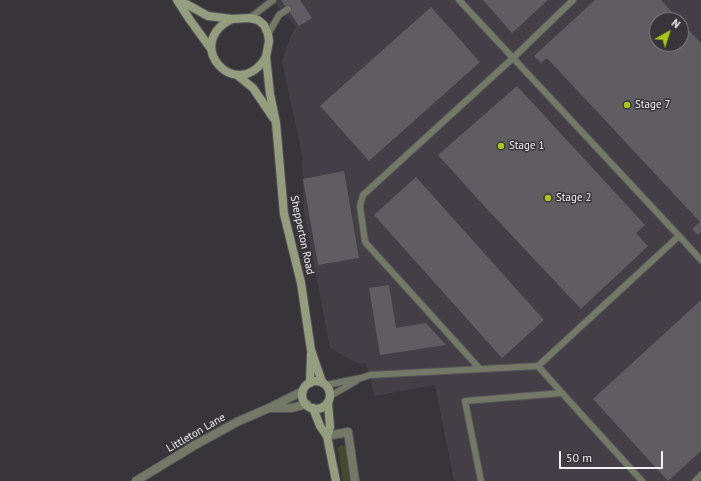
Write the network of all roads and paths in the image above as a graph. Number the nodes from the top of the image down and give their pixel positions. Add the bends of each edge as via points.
1 (178, 0) edge
2 (273, 0) edge
3 (459, 0) edge
4 (572, 0) edge
5 (288, 9) dead end
6 (250, 18) junction
7 (232, 19) junction
8 (268, 34) junction
9 (211, 49) junction
10 (266, 58) junction
11 (513, 58) junction
12 (237, 75) junction
13 (276, 123) junction
14 (679, 236) junction
15 (701, 260) edge
16 (311, 350) junction
17 (538, 366) junction
18 (480, 369) junction
19 (361, 378) junction
20 (310, 383) junction
21 (324, 383) junction
22 (303, 392) junction
23 (562, 393) junction
24 (329, 400) junction
25 (310, 406) junction
26 (269, 408) junction
27 (327, 436) junction
28 (701, 475) edge
29 (136, 481) edge
30 (336, 481) edge
31 (355, 481) edge
32 (481, 481) edge
33 (642, 481) edge
34 (695, 481) edge

1 - 7 main road, Shepperton Road via 208,16
1 - 9 main road, Shepperton Road
2 - 6 lane
3 - 11 lane
4 - 11 lane
5 - 8 lane via 279,15
6 - 7 main road, Shepperton Road
6 - 8 main road via 261,22
7 - 9 main road via 216,31
8 - 10 main road, Shepperton Road
9 - 12 main road, Shepperton Road via 220,67
10 - 12 main road via 254,71
10 - 13 main road, Shepperton Road
11 - 14 lane
11 - 18 lane via 363,195 360,206 365,242
12 - 13 main road, Shepperton Road via 253,88
13 - 16 main road, Shepperton Road via 284,214 301,283
14 - 15 lane
14 - 17 lane
16 - 20 main road, Shepperton Road
16 - 21 main road, Shepperton Road
17 - 18 lane
17 - 23 lane
18 - 19 lane via 370,375
19 - 21 lane
19 - 24 lane
20 - 21 main road
20 - 22 main road
21 - 24 main road via 329,390
22 - 25 main road via 304,401
22 - 26 street, Littleton Lane
23 - 32 lane via 465,401
23 - 33 lane
24 - 25 main road via 318,408
24 - 27 main road via 330,428
25 - 26 street, Littleton Lane
25 - 27 main road
26 - 29 street, Littleton Lane via 195,445
27 - 30 main road
27 - 31 street via 348,432
28 - 34 lane

